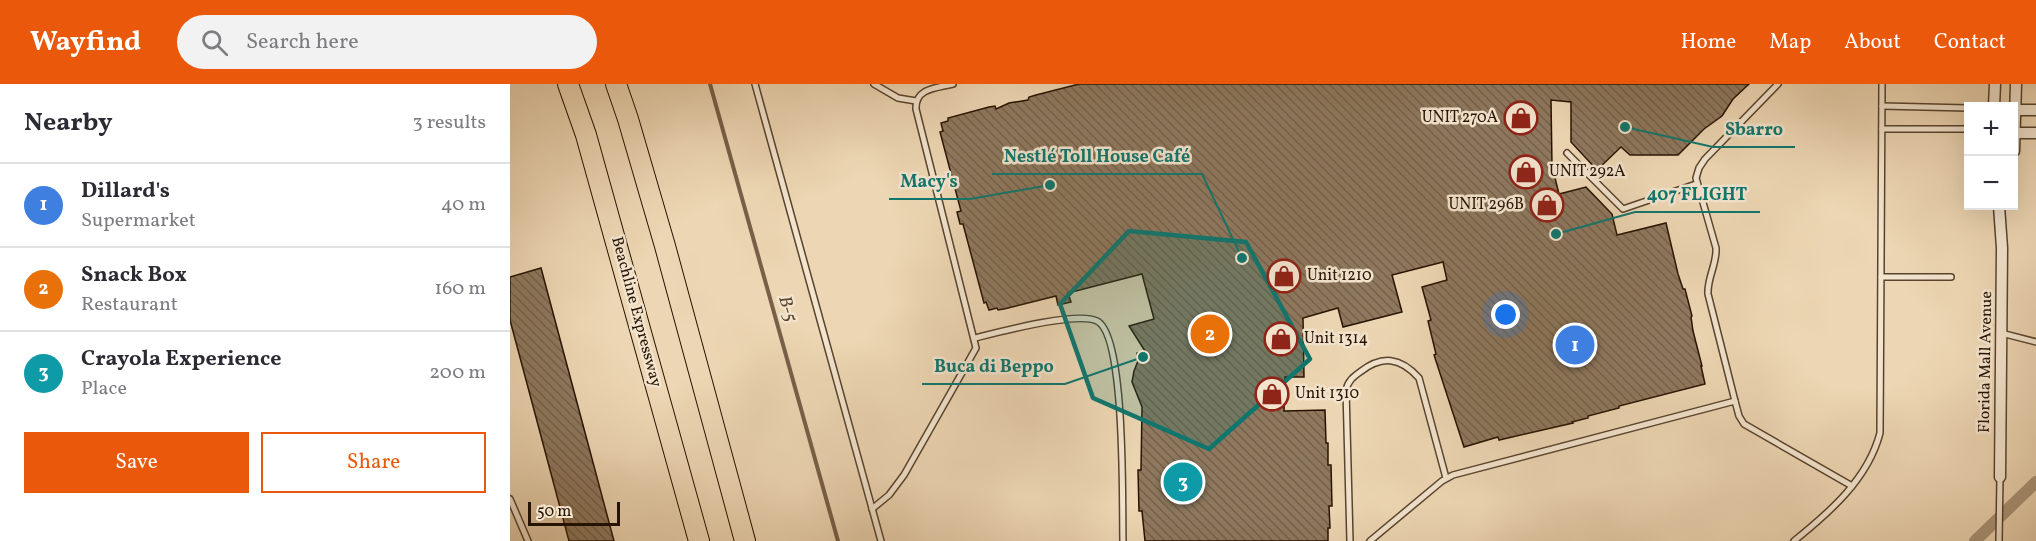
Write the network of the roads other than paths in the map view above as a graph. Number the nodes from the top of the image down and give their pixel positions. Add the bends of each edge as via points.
1 (568, 84) edge
2 (616, 84) edge
3 (755, 84) edge
4 (874, 84) edge
5 (952, 84) edge
6 (1778, 84) edge
7 (1882, 84) edge
8 (1995, 84) edge
9 (2016, 84) edge
10 (916, 101) junction
11 (1994, 102) edge
12 (2015, 102) edge
13 (1882, 106) junction
14 (1964, 108) edge
15 (2018, 110) edge
16 (2036, 110) edge
17 (1882, 129) junction
18 (1964, 129) edge
19 (2018, 133) edge
20 (2036, 134) edge
21 (1567, 153) dead end
22 (1696, 184) junction
23 (1999, 210) edge
24 (2007, 210) edge
25 (2002, 248) junction
26 (1881, 277) junction
27 (1951, 277) dead end
28 (2001, 333) junction
29 (975, 338) junction
30 (2036, 342) edge
31 (1735, 401) junction
32 (2000, 477) joint
33 (1446, 478) junction
34 (1852, 486) junction
35 (510, 499) edge
36 (872, 509) junction
37 (528, 541) edge
38 (699, 541) edge
39 (745, 541) edge
40 (881, 541) edge
41 (1123, 541) edge
42 (1350, 541) edge
43 (1370, 541) edge
44 (1794, 541) edge
45 (1999, 541) edge

1 - 38 highway, Beachline Expressway via 586,135
2 - 39 highway via 665,246
3 - 36 lane
4 - 10 lane via 898,98
5 - 10 lane via 923,92
6 - 22 lane via 1705,159
7 - 13 lane
8 - 11 street
9 - 12 street
10 - 29 lane
13 - 14 lane
13 - 17 lane
15 - 16 street
17 - 18 lane
17 - 26 lane
19 - 20 street
21 - 22 lane via 1623,209
22 - 31 lane via 1716,248 1708,281 1709,301
23 - 25 street, Florida Mall Avenue
24 - 25 street, Florida Mall Avenue
25 - 28 street, Florida Mall Avenue
26 - 27 lane
26 - 34 lane via 1881,424 1872,455
28 - 30 lane
28 - 32 street, Florida Mall Avenue
29 - 36 lane via 975,352 904,475
29 - 41 lane via 1078,318 1096,321 1104,327 1118,385
31 - 33 lane
31 - 34 lane via 1744,424
32 - 45 lane
33 - 42 lane via 1419,378 1389,360 1372,363 1351,379 1346,390
33 - 43 lane
34 - 44 lane
35 - 37 lane
36 - 40 lane

